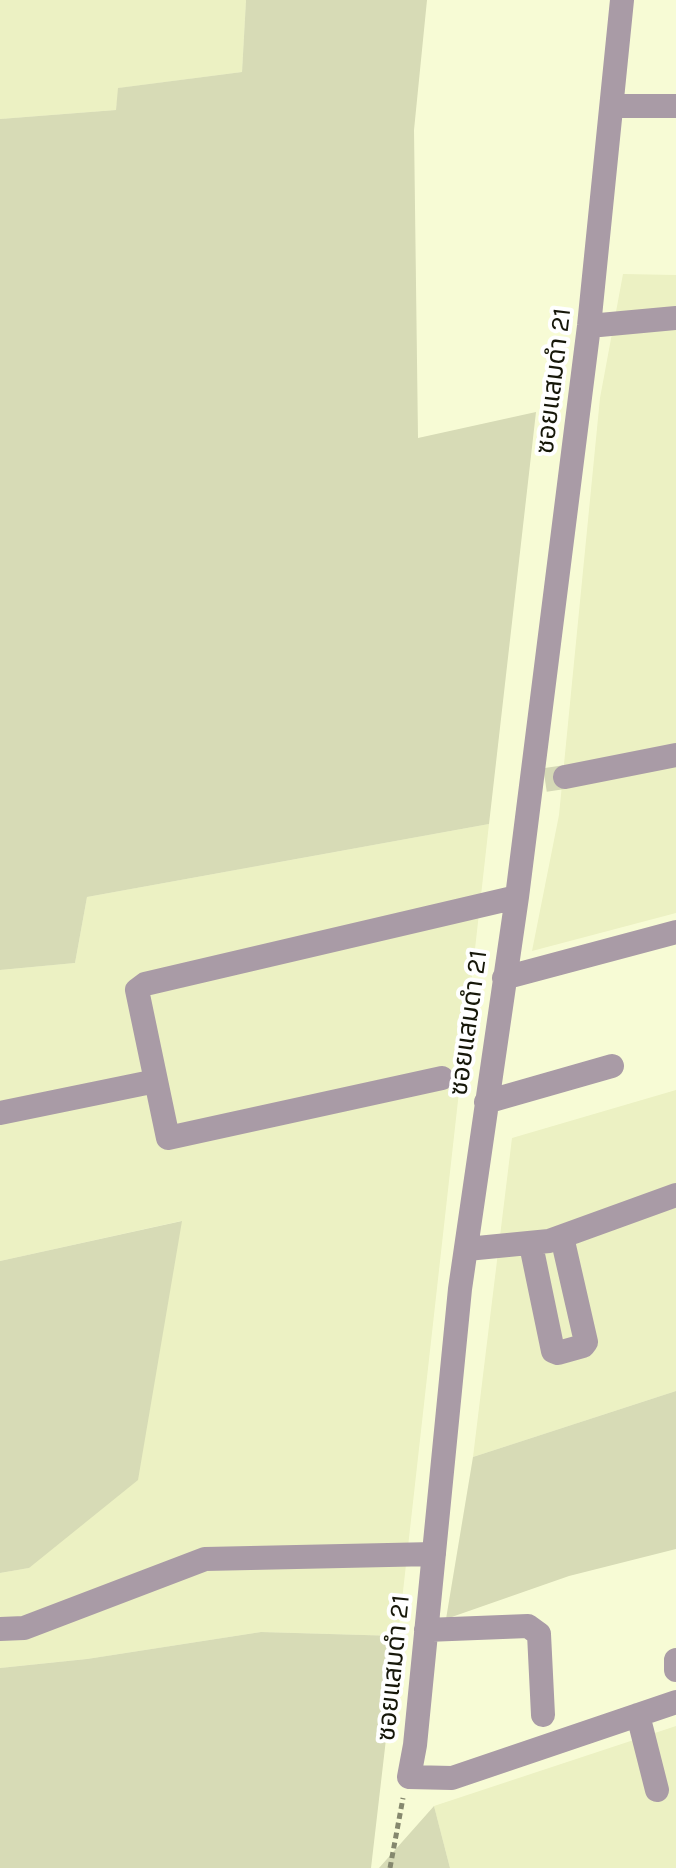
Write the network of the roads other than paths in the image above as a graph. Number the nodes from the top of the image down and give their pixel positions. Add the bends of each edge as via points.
1 (622, 0) edge
2 (613, 106) junction
3 (676, 106) edge
4 (676, 318) edge
5 (589, 326) junction
6 (676, 755) edge
7 (547, 780) junction
8 (517, 897) junction
9 (676, 932) edge
10 (504, 978) junction
11 (612, 1066) dead end
12 (442, 1078) dead end
13 (156, 1081) junction
14 (486, 1102) junction
15 (0, 1113) edge
16 (676, 1195) edge
17 (562, 1237) junction
18 (531, 1245) junction
19 (467, 1249) junction
20 (434, 1554) junction
21 (0, 1629) edge
22 (426, 1630) junction
23 (676, 1660) edge
24 (676, 1670) edge
25 (676, 1702) edge
26 (543, 1715) dead end
27 (638, 1715) junction
28 (657, 1790) dead end

1 - 2 street, ซอยแสมดำ 21
2 - 3 street
2 - 5 street, ซอยแสมดำ 21
4 - 5 street
5 - 7 street, ซอยแสมดำ 21
6 - 7 street
7 - 8 street, ซอยแสมดำ 21
8 - 10 street, ซอยแสมดำ 21
8 - 13 street via 142,984 138,995
9 - 10 street
10 - 14 street, ซอยแสมดำ 21
11 - 14 street
12 - 13 street via 170,1138
13 - 15 street
14 - 19 street, ซอยแสมดำ 21
16 - 17 street
17 - 18 street
17 - 18 street via 586,1342 558,1353 553,1351
18 - 19 street
19 - 20 street, ซอยแสมดำ 21
20 - 21 street via 205,1559 24,1628
20 - 22 street, ซอยแสมดำ 21
22 - 26 street via 528,1626 539,1634
22 - 27 street, ซอยแสมดำ 21 via 409,1777 452,1778
23 - 24 street
25 - 27 street, ซอยแสมดำ 21
27 - 28 street

